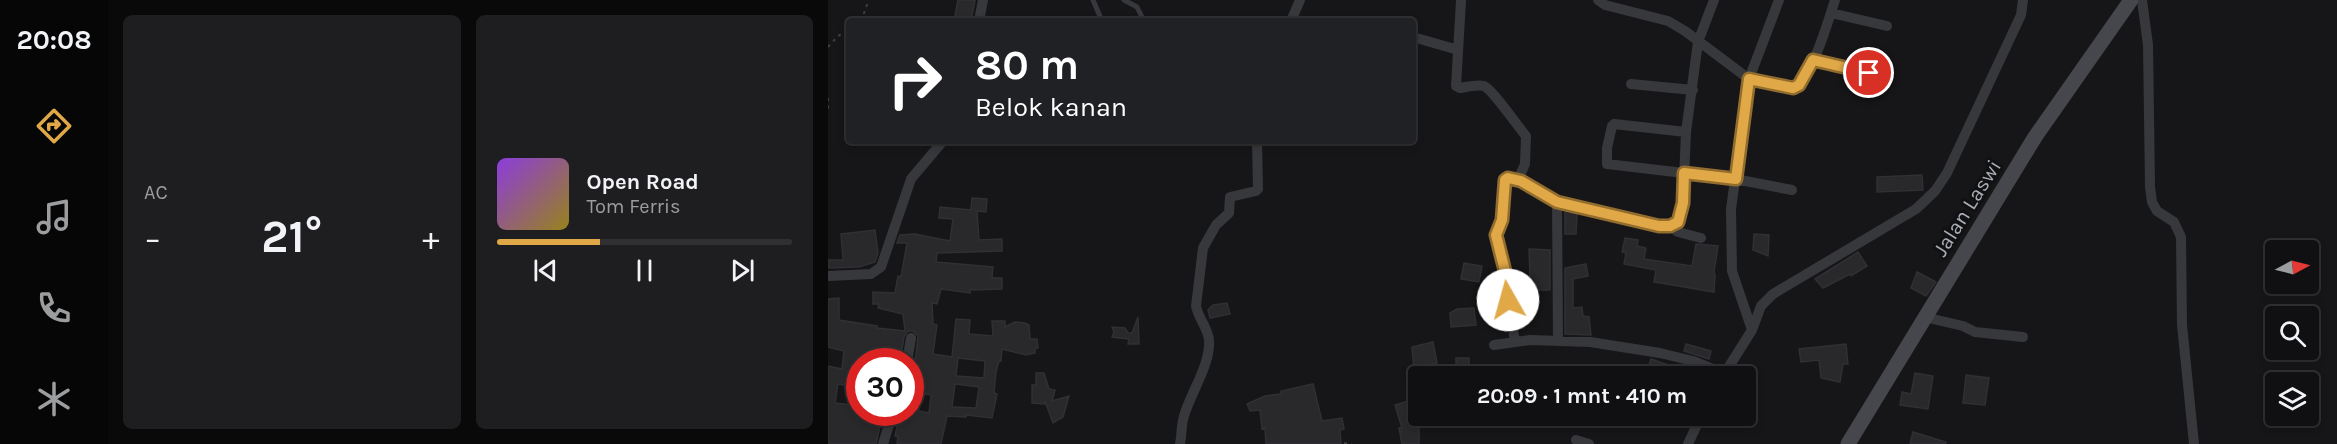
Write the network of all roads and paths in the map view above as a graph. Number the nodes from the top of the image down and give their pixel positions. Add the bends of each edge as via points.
1 (866, 0) edge
2 (983, 0) edge
3 (1093, 0) edge
4 (1124, 0) edge
5 (1300, 0) edge
6 (1598, 0) edge
7 (1714, 0) edge
8 (1779, 0) edge
9 (1835, 0) edge
10 (2023, 0) edge
11 (2132, 0) edge
12 (2142, 0) edge
13 (1461, 1) edge
14 (1831, 13) junction
15 (862, 18) edge
16 (980, 18) edge
17 (1101, 18) edge
18 (1142, 18) edge
19 (1293, 18) edge
20 (1887, 26) dead end
21 (846, 32) edge
22 (1416, 38) edge
23 (1698, 42) junction
24 (828, 47) edge
25 (1458, 50) junction
26 (1813, 60) junction
27 (1869, 73) dead end
28 (1749, 79) junction
29 (1631, 84) dead end
30 (1693, 90) junction
31 (828, 98) edge
32 (828, 111) edge
33 (1686, 132) junction
34 (940, 144) edge
35 (1257, 144) edge
36 (1684, 173) junction
37 (1736, 179) junction
38 (1522, 182) junction
39 (1792, 190) dead end
40 (1557, 202) junction
41 (1670, 226) junction
42 (1701, 238) dead end
43 (828, 276) edge
44 (1924, 316) junction
45 (1752, 330) junction
46 (2023, 337) dead end
47 (910, 338) dead end
48 (1558, 340) junction
49 (1515, 342) junction
50 (1494, 345) dead end
51 (909, 348) edge
52 (1704, 366) edge
53 (1730, 366) edge
54 (888, 426) edge
55 (1696, 426) edge
56 (1576, 440) dead end
57 (883, 444) edge
58 (1180, 444) edge
59 (1344, 444) edge
60 (1352, 444) edge
61 (1589, 444) edge
62 (1688, 444) edge
63 (1848, 444) edge
64 (2194, 444) edge

1 - 15 path
2 - 16 street
3 - 17 lane
4 - 18 lane via 1137,7
5 - 19 street
6 - 23 street via 1668,21
7 - 23 street
8 - 28 street
9 - 14 street
10 - 45 street via 1975,116 1935,191 1916,209 1773,294 1761,306
11 - 44 street, Jalan Laswi via 2035,137
12 - 64 street via 2148,45 2150,187 2157,211 2174,222 2181,237 2181,325
13 - 25 street
14 - 20 street
14 - 26 street
21 - 24 path
22 - 25 street
23 - 28 street
23 - 30 street
25 - 38 street via 1457,87 1487,88 1526,136
26 - 27 street
26 - 28 street via 1799,85 1793,88
28 - 37 street
29 - 30 street
30 - 33 street
31 - 32 path
33 - 36 street
33 - 36 street via 1614,124 1606,161
34 - 43 street via 911,179 881,267 871,274
35 - 58 street via 1258,189 1230,197 1228,213 1203,248 1196,306 1209,349 1183,417
36 - 37 street
36 - 41 street via 1678,222
37 - 39 street
37 - 45 street via 1731,209 1732,271
38 - 40 street
38 - 49 street via 1505,180 1502,220 1496,235 1507,279
40 - 41 street
40 - 48 street
41 - 42 street
44 - 46 street via 1975,332
44 - 63 street, Jalan Laswi
45 - 53 street
47 - 51 street
48 - 49 street
48 - 52 street via 1660,353
49 - 50 street
54 - 57 street
55 - 62 street
56 - 61 street
59 - 60 path

